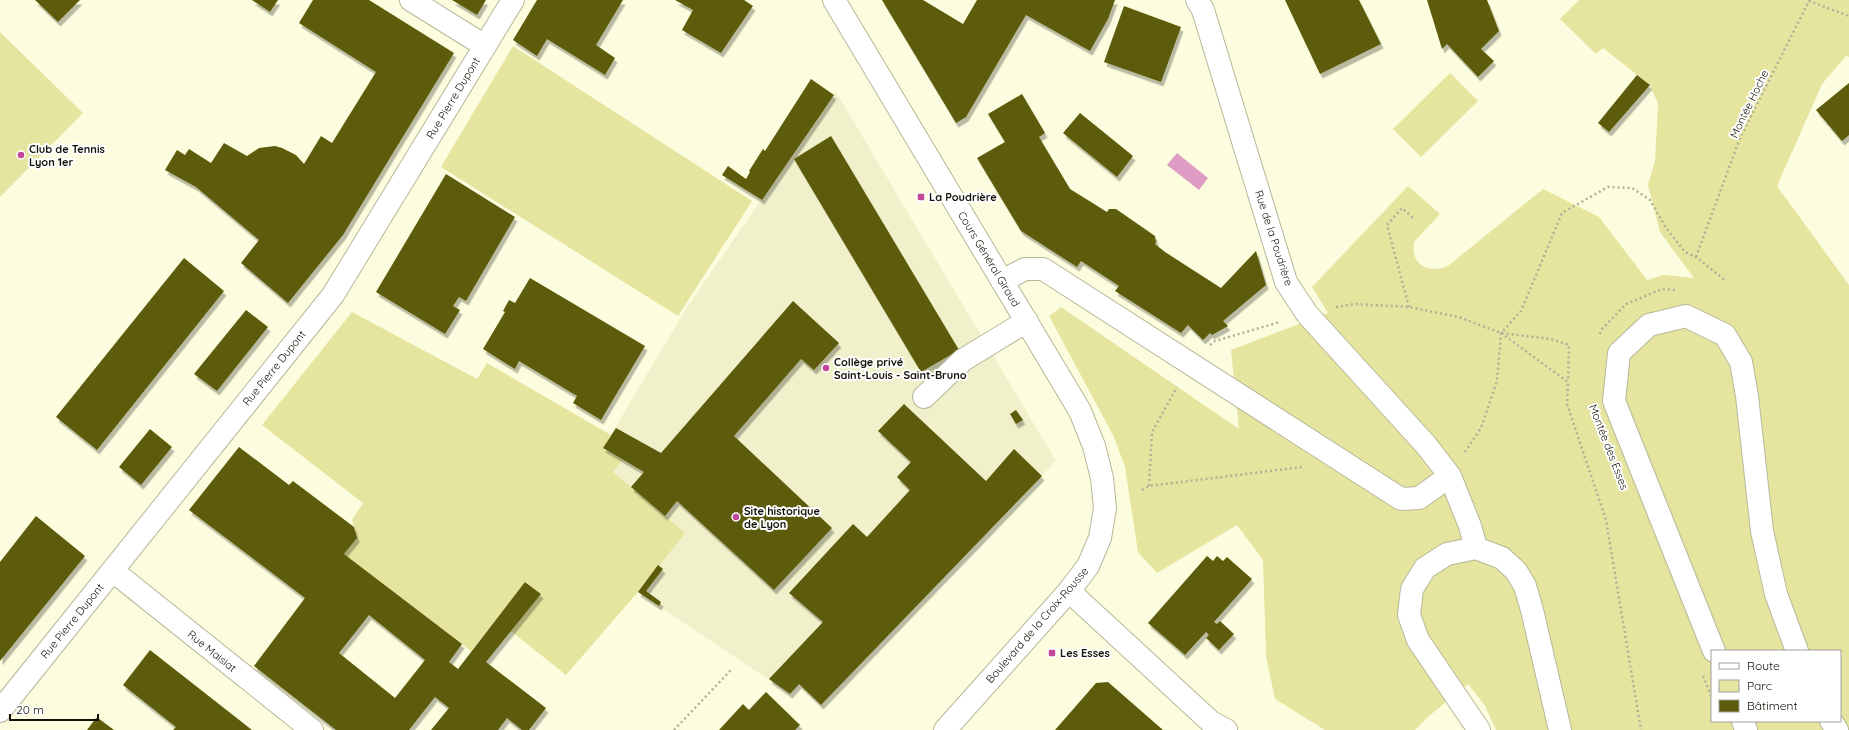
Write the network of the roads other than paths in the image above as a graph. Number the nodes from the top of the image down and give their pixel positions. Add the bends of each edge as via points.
1 (411, 0) edge
2 (513, 0) edge
3 (834, 0) edge
4 (1197, 0) edge
5 (484, 46) junction
6 (1002, 281) junction
7 (1027, 321) junction
8 (924, 397) dead end
9 (1450, 476) junction
10 (1104, 508) joint
11 (1476, 548) junction
12 (113, 571) junction
13 (1069, 591) junction
14 (1714, 650) edge
15 (1797, 650) edge
16 (0, 711) edge
17 (312, 730) edge
18 (945, 730) edge
19 (1226, 730) edge
20 (1479, 730) edge
21 (1560, 730) edge

1 - 5 street
2 - 5 street, Rue Pierre Dupont
3 - 6 street, Cours Général Giraud
4 - 9 street, Rue de la Poudrière via 1203,10 1286,282 1307,314 1426,445
5 - 12 street, Rue Pierre Dupont via 332,295
6 - 7 street, Cours Général Giraud
6 - 9 street via 1025,269 1043,269 1401,498 1419,498
7 - 8 street via 963,360
7 - 10 street, Cours Général Giraud via 1080,411 1094,446 1102,478
9 - 11 street, Rue de la Poudrière
10 - 13 street, Boulevard de la Croix-Rousse via 1100,538 1088,566
11 - 20 street via 1447,554 1425,568 1412,589 1409,615 1418,640
11 - 21 street via 1502,558 1516,571 1525,586
12 - 16 street, Rue Pierre Dupont
12 - 17 street, Rue Maisiat
13 - 18 street, Boulevard de la Croix-Rousse
13 - 19 street via 1211,722
14 - 15 street, Montée des Esses via 1614,401 1619,353 1648,325 1686,316 1725,335 1741,362 1762,532 1776,594

